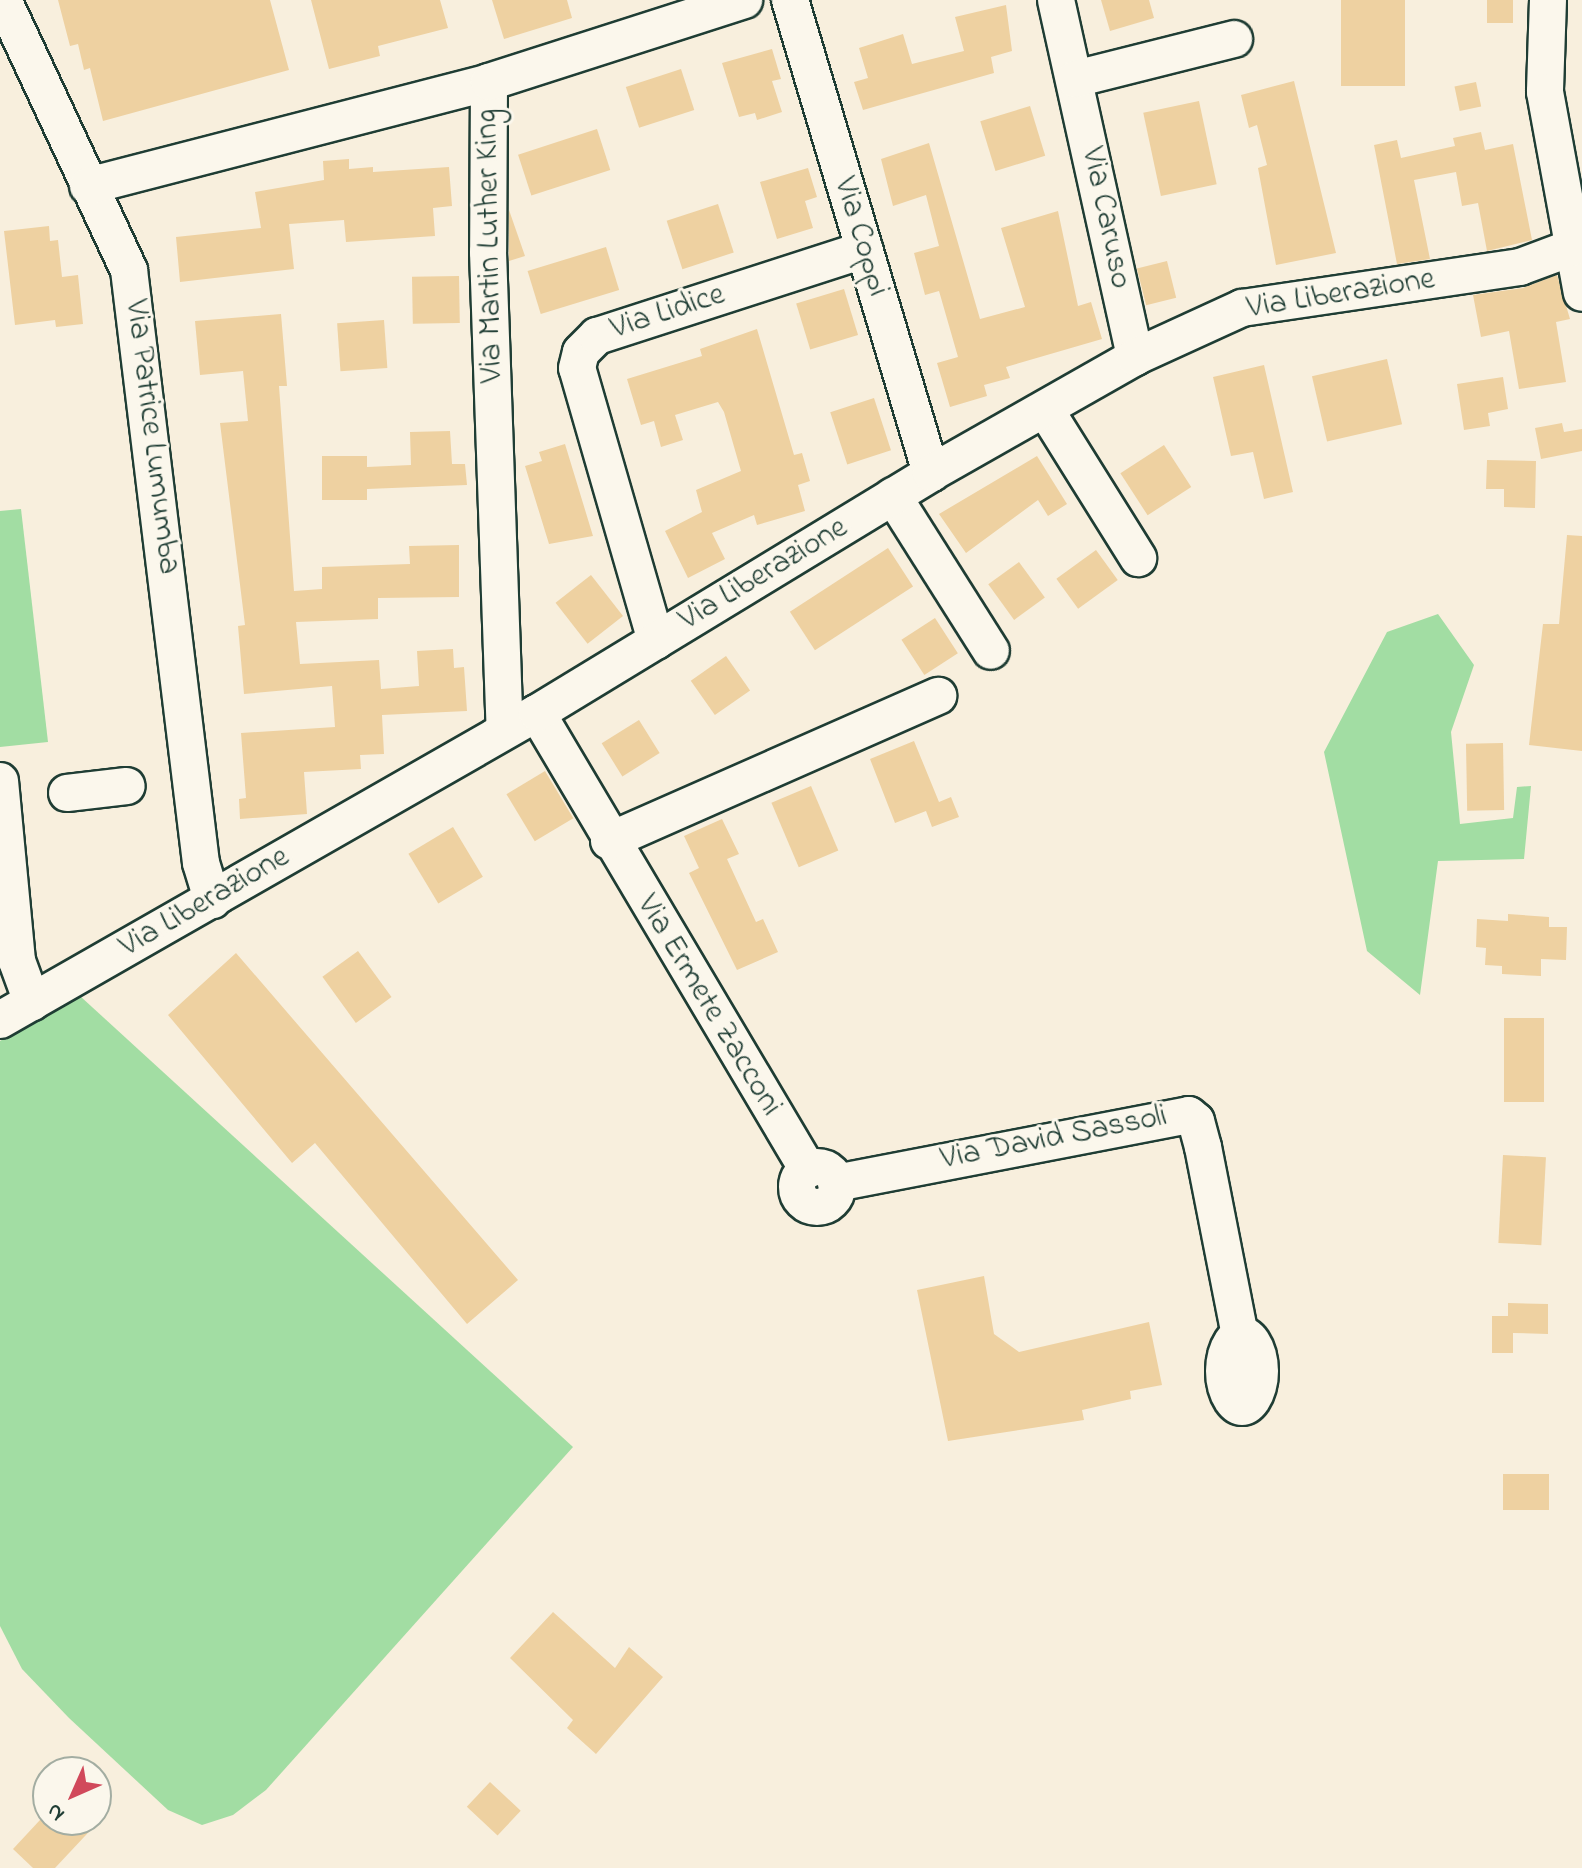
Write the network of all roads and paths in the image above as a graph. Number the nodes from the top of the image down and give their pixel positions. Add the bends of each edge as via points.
1 (3, 0) edge
2 (744, 0) edge
3 (790, 0) edge
4 (1056, 0) edge
5 (1548, 0) edge
6 (1234, 39) dead end
7 (1075, 79) junction
8 (489, 82) junction
9 (88, 186) junction
10 (1577, 241) edge
11 (864, 250) junction
12 (1582, 293) edge
13 (1135, 357) junction
14 (1045, 409) junction
15 (931, 473) junction
16 (893, 496) junction
17 (1138, 558) dead end
18 (656, 641) junction
19 (991, 651) dead end
20 (938, 696) dead end
21 (537, 713) junction
22 (505, 729) junction
23 (0, 781) edge
24 (127, 786) dead end
25 (67, 793) dead end
26 (609, 841) junction
27 (212, 900) junction
28 (32, 1002) junction
29 (0, 1020) edge
30 (822, 1176) joint
31 (1240, 1335) dead end

1 - 9 street, Via Patrice Lumumba
2 - 8 street
3 - 11 street, Via Coppi
4 - 7 street, Via Caruso
5 - 10 street via 1545,92
6 - 7 street
7 - 13 street, Via Caruso
8 - 9 street, Via Martin Luther King
8 - 22 street, Via Martin Luther King via 488,252
9 - 27 street, Via Patrice Lumumba via 131,283 201,863
10 - 12 street
10 - 13 street, Via Liberazione via 1520,267 1242,308
11 - 15 street, Via Coppi
11 - 18 street, Via Lidice via 597,336 581,352 577,368
13 - 14 street, Via Liberazione
14 - 15 street, Via Liberazione
14 - 17 street
15 - 16 street, Via Liberazione
16 - 18 street, Via Liberazione
16 - 19 street
18 - 21 street, Via Liberazione
20 - 26 street
21 - 22 street, Via Liberazione
21 - 26 street, Via Ermete Zacconi
22 - 27 street, Via Liberazione
23 - 28 street via 17,961
24 - 25 street
26 - 30 street, Via Ermete Zacconi
27 - 28 street, Via Liberazione
28 - 29 street, Via Liberazione
30 - 31 street, Via David Sassoli via 1189,1115 1196,1121 1203,1147

